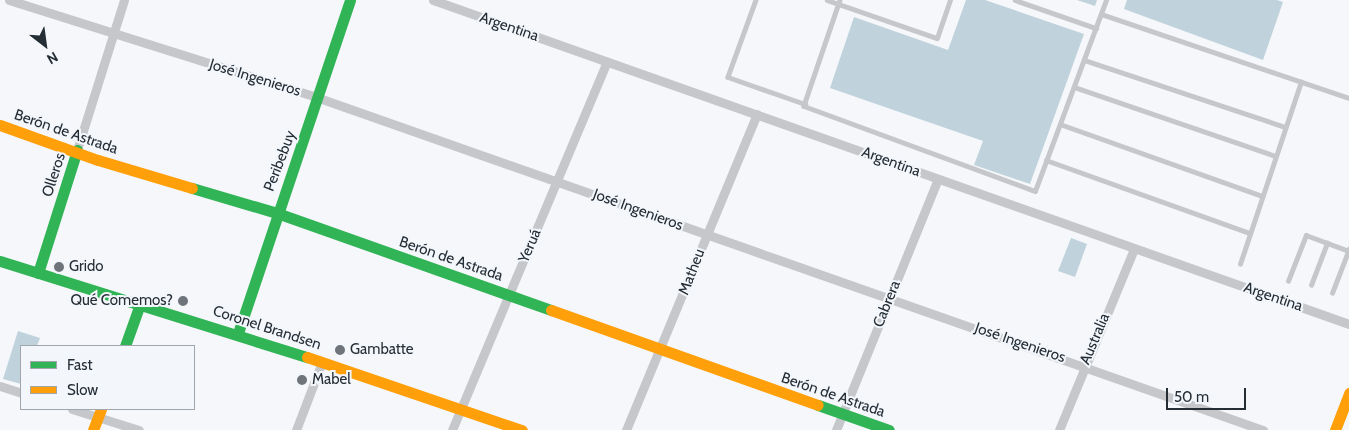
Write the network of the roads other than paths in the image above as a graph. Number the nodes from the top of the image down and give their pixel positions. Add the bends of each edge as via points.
1 (9, 0) edge
2 (124, 0) edge
3 (350, 0) edge
4 (433, 0) edge
5 (756, 0) edge
6 (827, 0) edge
7 (950, 0) edge
8 (1015, 0) edge
9 (1106, 0) edge
10 (839, 2) edge
11 (1101, 14) junction
12 (1096, 28) junction
13 (113, 33) junction
14 (1084, 60) junction
15 (608, 62) junction
16 (1301, 82) junction
17 (1074, 87) junction
18 (319, 98) junction
19 (1349, 98) edge
20 (805, 104) junction
21 (757, 114) junction
22 (1060, 124) junction
23 (0, 126) edge
24 (1285, 128) junction
25 (77, 150) junction
26 (1276, 156) junction
27 (1046, 160) junction
28 (938, 178) junction
29 (557, 181) junction
30 (1262, 196) junction
31 (277, 213) junction
32 (1250, 233) junction
33 (706, 235) junction
34 (1327, 243) junction
35 (1134, 249) junction
36 (1349, 250) edge
37 (0, 261) edge
38 (1240, 264) dead end
39 (38, 273) junction
40 (1288, 281) dead end
41 (1312, 285) dead end
42 (1332, 293) dead end
43 (509, 295) junction
44 (889, 299) junction
45 (140, 304) junction
46 (1349, 324) edge
47 (238, 333) junction
48 (125, 345) edge
49 (661, 351) junction
50 (322, 362) junction
51 (1084, 365) junction
52 (0, 386) edge
53 (20, 393) edge
54 (1349, 393) edge
55 (461, 408) junction
56 (79, 410) edge
57 (100, 413) edge
58 (842, 414) junction
59 (93, 430) edge
60 (139, 430) edge
61 (296, 430) edge
62 (452, 430) edge
63 (522, 430) edge
64 (626, 430) edge
65 (836, 430) edge
66 (889, 430) edge
67 (1059, 430) edge
68 (1263, 430) edge
69 (1335, 430) edge

1 - 13 street, José Ingenieros
2 - 13 street, Olleros
3 - 18 main road, Peribebuy
4 - 15 street, Argentina
5 - 20 lane via 728,77
6 - 10 lane
7 - 10 lane via 937,38
8 - 12 lane
9 - 11 lane
10 - 20 lane
11 - 12 lane
11 - 16 lane
12 - 14 lane
13 - 18 street, José Ingenieros
13 - 25 street, Olleros
14 - 17 lane
14 - 24 lane
15 - 21 street, Argentina
15 - 29 street, Yeruá
16 - 19 lane
16 - 24 lane
17 - 22 lane
17 - 26 lane
18 - 29 street, José Ingenieros
18 - 31 main road, Peribebuy
20 - 27 lane via 1035,191
21 - 28 street, Argentina
21 - 33 street, Matheu
22 - 27 lane
22 - 30 lane
23 - 25 main road, Berón de Astrada
24 - 26 lane
25 - 31 main road, Berón de Astrada via 98,160
25 - 39 main road, Olleros
26 - 30 lane
27 - 32 lane
28 - 35 street, Argentina
28 - 44 street, Cabrera
29 - 33 street, José Ingenieros
29 - 43 street, Yeruá
30 - 32 lane
31 - 43 main road, Berón de Astrada
31 - 47 main road, Peribebuy
32 - 38 lane
33 - 44 street, José Ingenieros
33 - 49 street, Matheu
34 - 36 lane
34 - 40 lane via 1306,235
34 - 41 lane
35 - 46 street, Argentina
35 - 51 street, Australia
36 - 42 lane
37 - 39 main road, Coronel Brandsen
39 - 45 main road, Coronel Brandsen
43 - 49 main road, Berón de Astrada
43 - 55 street, Yeruá
44 - 51 street, José Ingenieros
44 - 58 street, Cabrera
45 - 47 main road, Coronel Brandsen
45 - 48 main road
47 - 50 main road, Coronel Brandsen
49 - 58 main road, Berón de Astrada
49 - 64 street, Matheu
50 - 55 main road, Coronel Brandsen
50 - 61 street
51 - 67 street, Australia
51 - 68 street, José Ingenieros
52 - 53 street
54 - 69 main road
55 - 62 street, Yeruá
55 - 63 main road, Coronel Brandsen
56 - 57 street
57 - 59 main road
57 - 60 street
58 - 65 street, Cabrera
58 - 66 main road, Berón de Astrada

